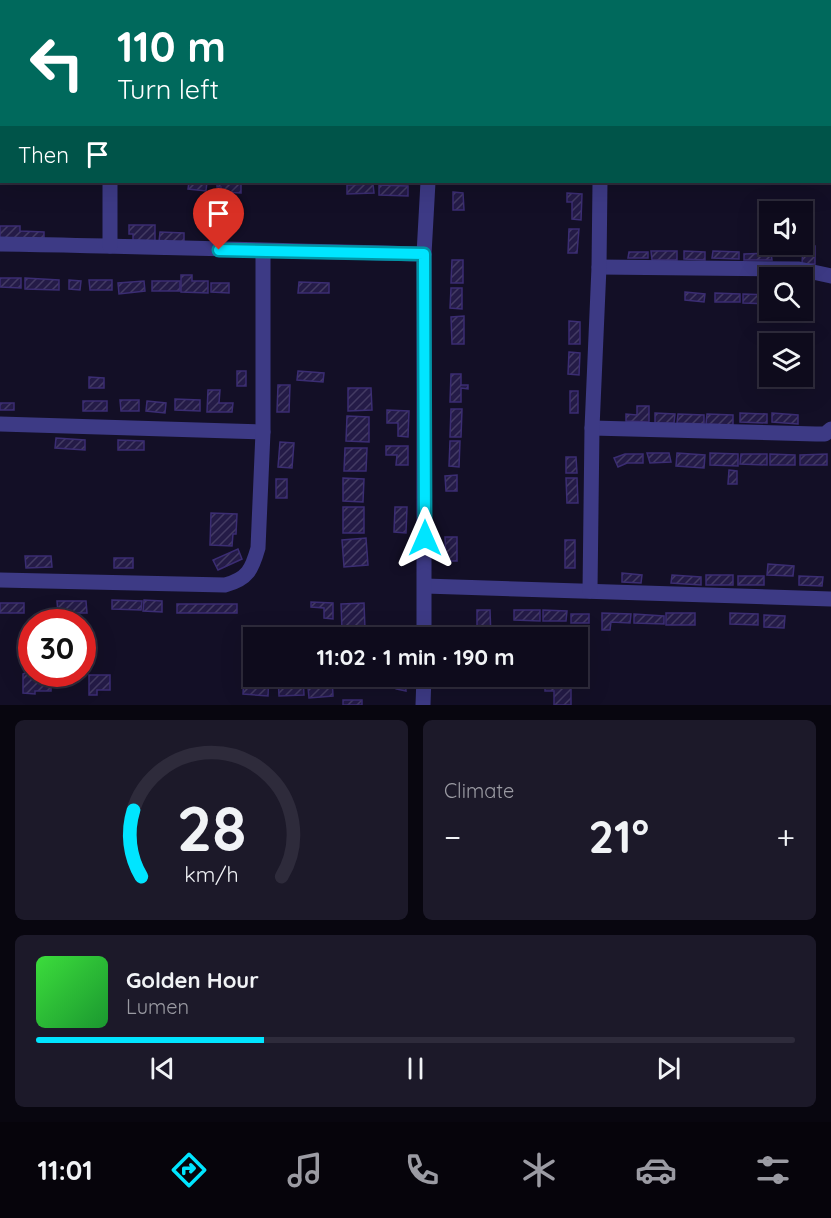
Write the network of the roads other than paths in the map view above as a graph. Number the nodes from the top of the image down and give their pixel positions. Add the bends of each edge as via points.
1 (110, 183) edge
2 (428, 183) edge
3 (600, 183) edge
4 (0, 244) edge
5 (110, 246) junction
6 (263, 251) junction
7 (424, 254) junction
8 (599, 267) junction
9 (831, 276) edge
10 (0, 424) edge
11 (592, 428) junction
12 (831, 429) edge
13 (263, 432) junction
14 (0, 580) edge
15 (425, 586) junction
16 (590, 591) junction
17 (831, 599) edge
18 (424, 627) edge
19 (424, 687) edge
20 (423, 705) edge

1 - 5 street
2 - 7 street
3 - 8 street
4 - 5 street
5 - 6 street
6 - 7 street
6 - 13 street
7 - 15 street
8 - 9 street via 799,269
8 - 11 street
10 - 13 street
11 - 12 street via 816,434
11 - 16 street
13 - 14 street via 258,548 254,564 238,582 225,585
15 - 16 street
15 - 18 street
16 - 17 street
19 - 20 street

